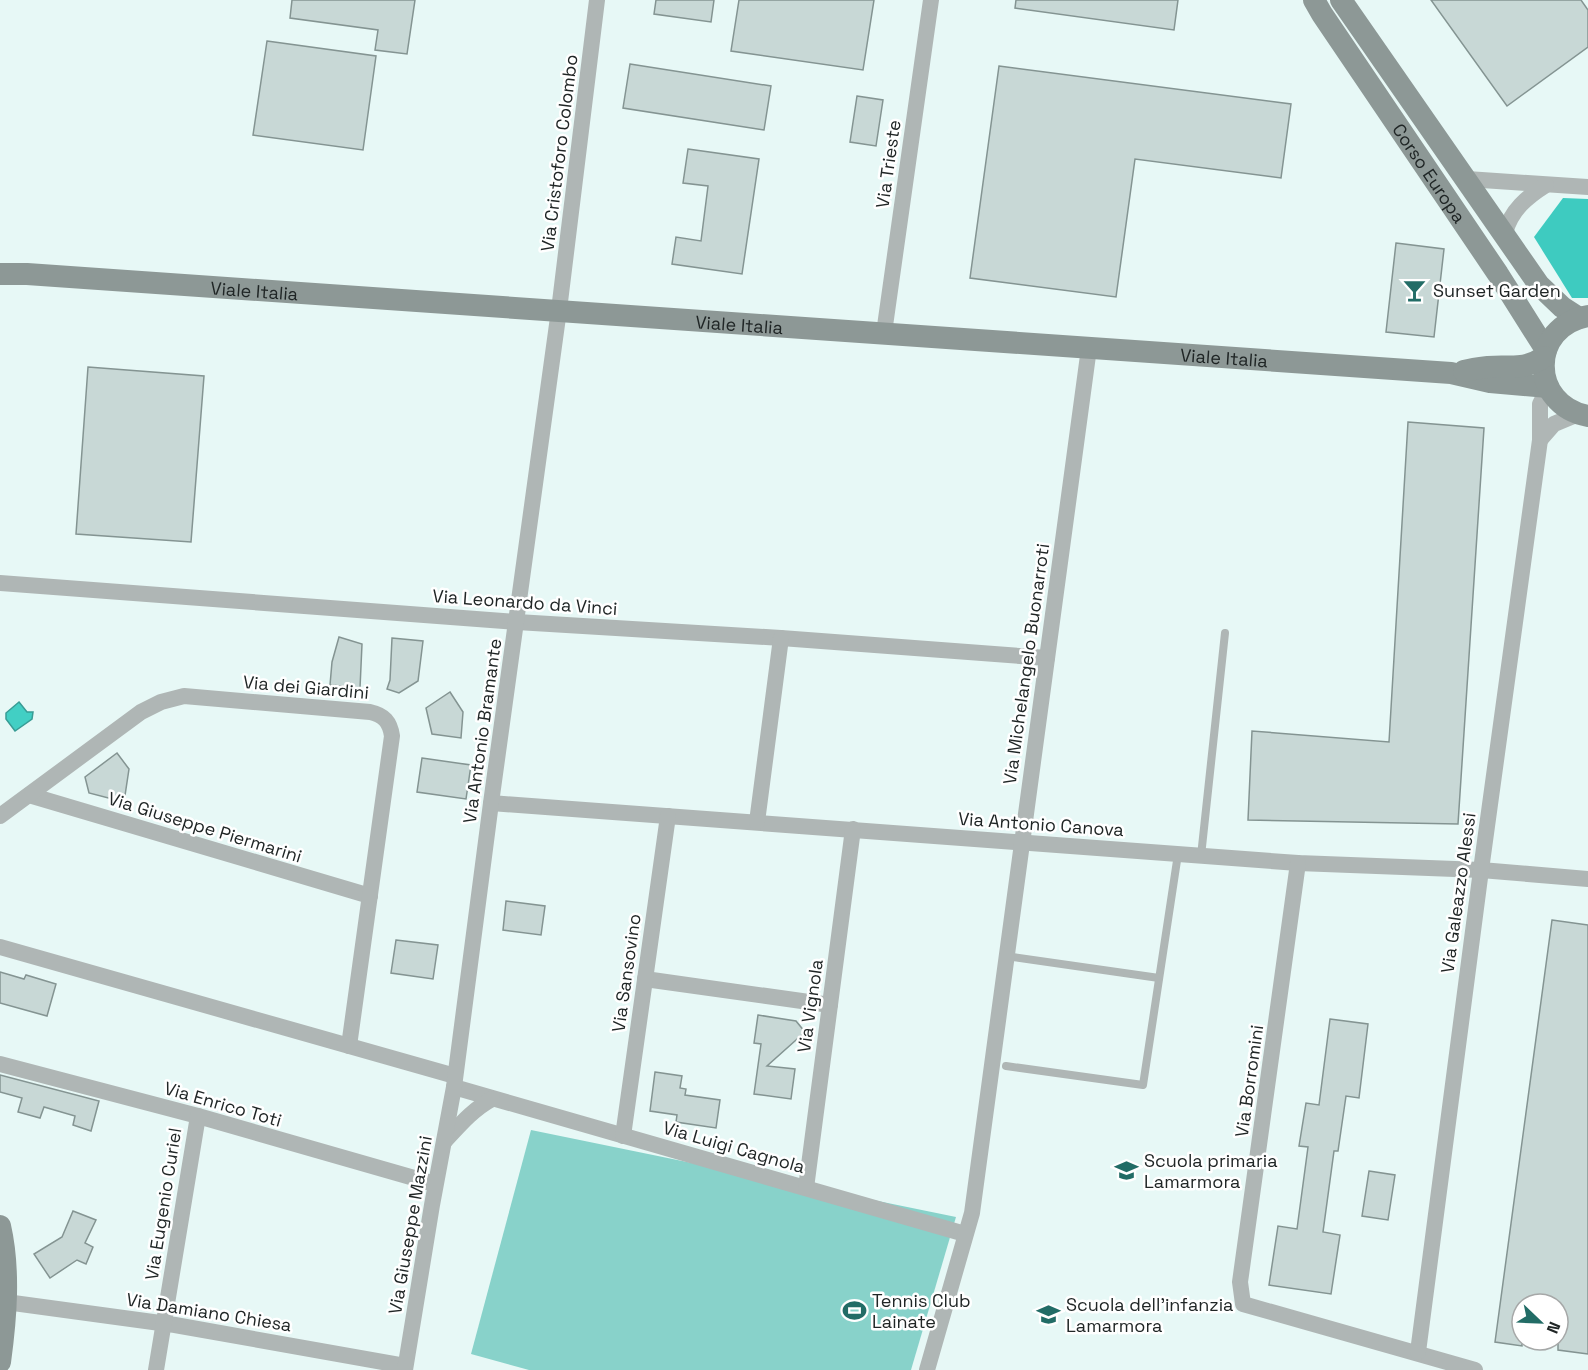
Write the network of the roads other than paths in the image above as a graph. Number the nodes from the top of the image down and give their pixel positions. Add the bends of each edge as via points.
1 (597, 0) edge
2 (931, 0) edge
3 (1341, 0) edge
4 (1314, 5) edge
5 (1467, 179) junction
6 (1546, 185) junction
7 (1588, 187) edge
8 (1505, 234) junction
9 (0, 269) edge
10 (0, 274) edge
11 (27, 274) junction
12 (559, 310) junction
13 (1583, 317) edge
14 (884, 333) junction
15 (1089, 348) junction
16 (1545, 354) junction
17 (1451, 373) junction
18 (1548, 387) junction
19 (1583, 415) edge
20 (1540, 440) junction
21 (0, 583) edge
22 (517, 622) junction
23 (1225, 633) dead end
24 (781, 638) junction
25 (1047, 658) junction
26 (29, 795) junction
27 (491, 803) junction
28 (0, 816) edge
29 (668, 816) junction
30 (757, 822) junction
31 (853, 830) junction
32 (1021, 842) junction
33 (1178, 854) junction
34 (1201, 856) junction
35 (1298, 863) junction
36 (1480, 870) junction
37 (1588, 879) edge
38 (370, 896) junction
39 (0, 947) edge
40 (1006, 956) junction
41 (1159, 978) junction
42 (645, 979) junction
43 (830, 1005) junction
44 (350, 1046) junction
45 (0, 1064) edge
46 (1006, 1066) dead end
47 (454, 1082) junction
48 (492, 1099) junction
49 (198, 1116) junction
50 (623, 1136) junction
51 (443, 1144) junction
52 (435, 1184) junction
53 (806, 1188) junction
54 (0, 1226) edge
55 (965, 1234) junction
56 (6, 1302) junction
57 (164, 1323) junction
58 (1418, 1352) junction
59 (0, 1362) edge
60 (405, 1368) edge
61 (156, 1370) edge
62 (927, 1370) edge
63 (1475, 1370) edge

1 - 12 street, Via Cristoforo Colombo
2 - 14 street, Via Trieste
3 - 5 street, Corso Europa
4 - 16 street, Corso Europa via 1498,274
5 - 6 street
5 - 8 street, Corso Europa
6 - 7 street
6 - 8 street via 1520,204
8 - 13 street, Corso Europa via 1539,285 1562,307
9 - 11 street, Viale Italia
10 - 11 street, Viale Italia
11 - 12 street, Viale Italia
12 - 14 street, Viale Italia
12 - 22 street, Via Antonio Bramante
13 - 16 street via 1558,330
14 - 15 street, Viale Italia
15 - 17 street, Viale Italia
15 - 25 street, Via Michelangelo Buonarroti
16 - 17 street, Viale Italia via 1531,365
16 - 18 street
17 - 18 street, Viale Italia via 1490,382
18 - 19 street via 1555,398
18 - 20 street, Via Galeazzo Alessi via 1540,404
19 - 20 street via 1554,424
20 - 36 street, Via Galeazzo Alessi
21 - 22 street, Via Leonardo da Vinci
22 - 24 street, Via Leonardo da Vinci
22 - 27 street, Via Antonio Bramante
23 - 34 lane
24 - 25 street, Via Leonardo da Vinci
24 - 30 street
25 - 32 street, Via Michelangelo Buonarroti
26 - 28 street, Via dei Giardini
26 - 38 street, Via Giuseppe Piermarini
26 - 38 street, Via dei Giardini via 141,712 184,696 377,713 391,726 392,736
27 - 29 street, Via Antonio Canova
27 - 47 street, Via Antonio Bramante
29 - 30 street, Via Antonio Canova
29 - 42 street, Via Sansovino
30 - 31 street, Via Antonio Canova
31 - 32 street, Via Antonio Canova
31 - 43 street, Via Vignola
32 - 33 street, Via Antonio Canova
32 - 40 street, Via Michelangelo Buonarroti
33 - 34 street, Via Antonio Canova
33 - 41 lane
34 - 35 street, Via Antonio Canova
35 - 36 street, Via Antonio Canova
35 - 58 street, Via Borromini via 1240,1282 1243,1304
36 - 37 street, Via Antonio Canova
36 - 58 street, Via Galeazzo Alessi
38 - 44 street, Via dei Giardini
39 - 44 street, Via Luigi Cagnola
40 - 41 lane
40 - 55 street, Via Michelangelo Buonarroti via 972,1213
41 - 46 lane via 1143,1085
42 - 43 street
42 - 50 street, Via Sansovino
43 - 53 street, Via Vignola
44 - 47 street, Via Luigi Cagnola
45 - 49 street, Via Enrico Toti
47 - 48 street, Via Luigi Cagnola
47 - 51 street, Via Giuseppe Mazzini
48 - 50 street, Via Luigi Cagnola
48 - 51 street via 462,1122
49 - 52 street, Via Enrico Toti
49 - 57 street, Via Eugenio Curiel
50 - 53 street, Via Luigi Cagnola
51 - 52 street, Via Giuseppe Mazzini
52 - 60 street, Via Giuseppe Mazzini
53 - 55 street, Via Luigi Cagnola
54 - 56 street
55 - 62 street, Via Michelangelo Buonarroti
56 - 57 street, Via Damiano Chiesa
56 - 59 street
57 - 60 street, Via Damiano Chiesa
57 - 61 street, Via Eugenio Curiel
58 - 63 street

